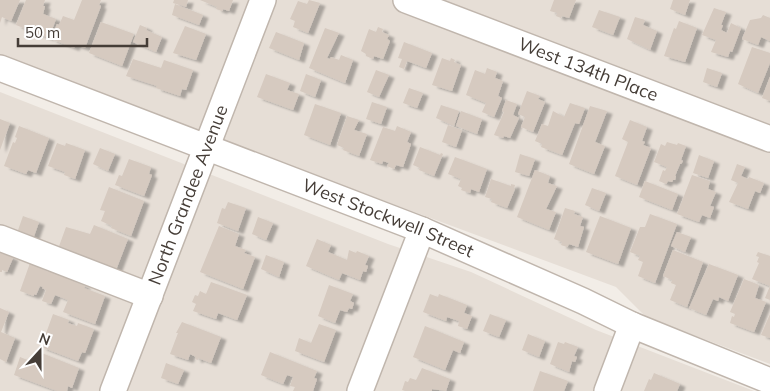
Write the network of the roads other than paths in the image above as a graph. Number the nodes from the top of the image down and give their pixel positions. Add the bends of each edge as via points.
1 (263, 0) edge
2 (406, 0) edge
3 (0, 68) edge
4 (770, 139) edge
5 (206, 148) junction
6 (422, 230) junction
7 (0, 238) edge
8 (150, 296) junction
9 (632, 325) junction
10 (770, 381) edge
11 (113, 391) edge
12 (360, 391) edge
13 (607, 391) edge

1 - 5 street, North Grandee Avenue
2 - 4 street, West 134th Place
3 - 5 street, West Stockwell Street
5 - 6 street, West Stockwell Street
5 - 8 street, North Grandee Avenue
6 - 9 street, West Stockwell Street
6 - 12 street
7 - 8 street
8 - 11 street, North Grandee Avenue
9 - 10 street, West Stockwell Street
9 - 13 street

